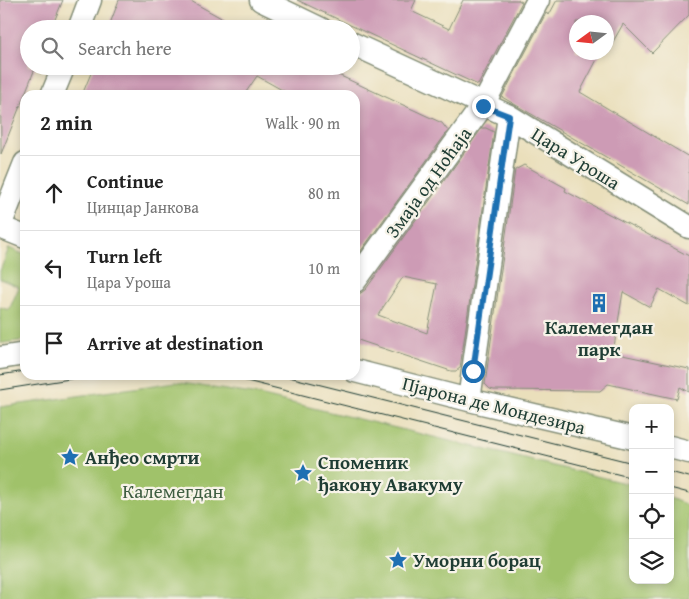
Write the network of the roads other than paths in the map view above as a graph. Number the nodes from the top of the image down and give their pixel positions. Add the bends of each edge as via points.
1 (90, 0) edge
2 (261, 0) edge
3 (538, 0) edge
4 (82, 20) edge
5 (302, 20) edge
6 (360, 47) edge
7 (60, 75) edge
8 (54, 90) edge
9 (483, 106) junction
10 (509, 116) junction
11 (20, 176) edge
12 (0, 226) edge
13 (689, 227) edge
14 (20, 235) edge
15 (360, 275) edge
16 (20, 355) edge
17 (0, 358) edge
18 (360, 372) edge
19 (469, 400) junction
20 (629, 437) edge
21 (674, 448) edge
22 (689, 452) edge

1 - 4 street
2 - 5 street
3 - 9 street, Змаја од Ноћаја
6 - 9 street, Цара Уроша
7 - 8 street
9 - 10 street, Цара Уроша
9 - 15 street, Змаја од Ноћаја
10 - 13 street, Цара Уроша
10 - 19 street
11 - 12 street
12 - 14 street
16 - 17 street
18 - 19 street, Пјарона де Мондезира
19 - 20 street, Пјарона де Мондезира
21 - 22 street

